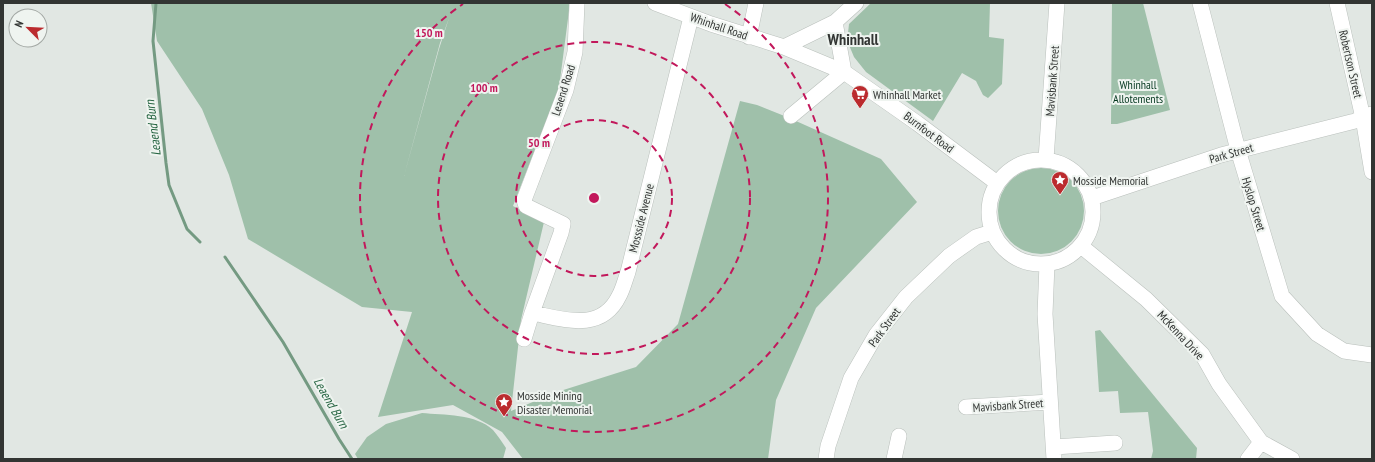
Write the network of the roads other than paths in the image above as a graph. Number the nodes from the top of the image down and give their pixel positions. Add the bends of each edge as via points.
1 (577, 3) edge
2 (655, 3) edge
3 (756, 3) edge
4 (856, 3) edge
5 (1057, 3) edge
6 (1200, 3) edge
7 (1336, 3) edge
8 (691, 17) junction
9 (835, 22) junction
10 (749, 37) junction
11 (784, 47) junction
12 (817, 61) joint
13 (844, 72) junction
14 (791, 116) dead end
15 (1368, 116) edge
16 (1238, 150) junction
17 (1046, 159) junction
18 (1372, 172) edge
19 (997, 183) junction
20 (1092, 198) junction
21 (992, 232) junction
22 (1081, 246) junction
23 (1047, 264) junction
24 (532, 313) junction
25 (524, 339) dead end
26 (1372, 355) edge
27 (1050, 402) junction
28 (966, 407) dead end
29 (899, 436) dead end
30 (1261, 442) junction
31 (1115, 443) dead end
32 (1054, 453) edge
33 (826, 459) edge
34 (894, 459) edge
35 (1248, 459) edge
36 (1292, 459) edge

1 - 24 street, Leaend Road via 575,52 566,90 524,200 526,206 563,224
2 - 8 street, Whinhall Road
3 - 10 street
4 - 9 street
5 - 17 street, Mavisbank Street
6 - 16 street, Hyslop Street
7 - 15 street, Robertson Street
8 - 10 street, Whinhall Road
8 - 24 street, Mossside Avenue via 628,272 619,296 611,309 589,319 578,321
9 - 11 street
9 - 13 street
10 - 11 street, Whinhall Road
11 - 12 street, Whinhall Road
12 - 13 street, Burnfoot Road
13 - 14 street
13 - 19 street, Burnfoot Road via 911,118
15 - 16 street, Park Street
15 - 18 street, Robertson Street
16 - 20 street, Park Street
16 - 26 street, Hyslop Street via 1282,296 1317,334 1344,351
17 - 19 street via 1022,163 1008,171
17 - 20 street via 1058,162 1076,172
19 - 21 street via 988,210
20 - 22 street via 1094,212 1090,230
21 - 23 street via 1011,256 1025,262
21 - 33 street, Park Street via 976,237 950,256 906,297 876,335 852,378 828,446
22 - 23 street via 1060,261
22 - 30 street, McKenna Drive via 1146,299 1202,354 1219,384
23 - 27 street, Mavisbank Street via 1045,314
24 - 25 street
27 - 28 street, Mavisbank Street
27 - 32 street, Mavisbank Street
29 - 34 street
30 - 35 street
30 - 36 street, McKenna Drive
31 - 32 street, Mavisbank Street

